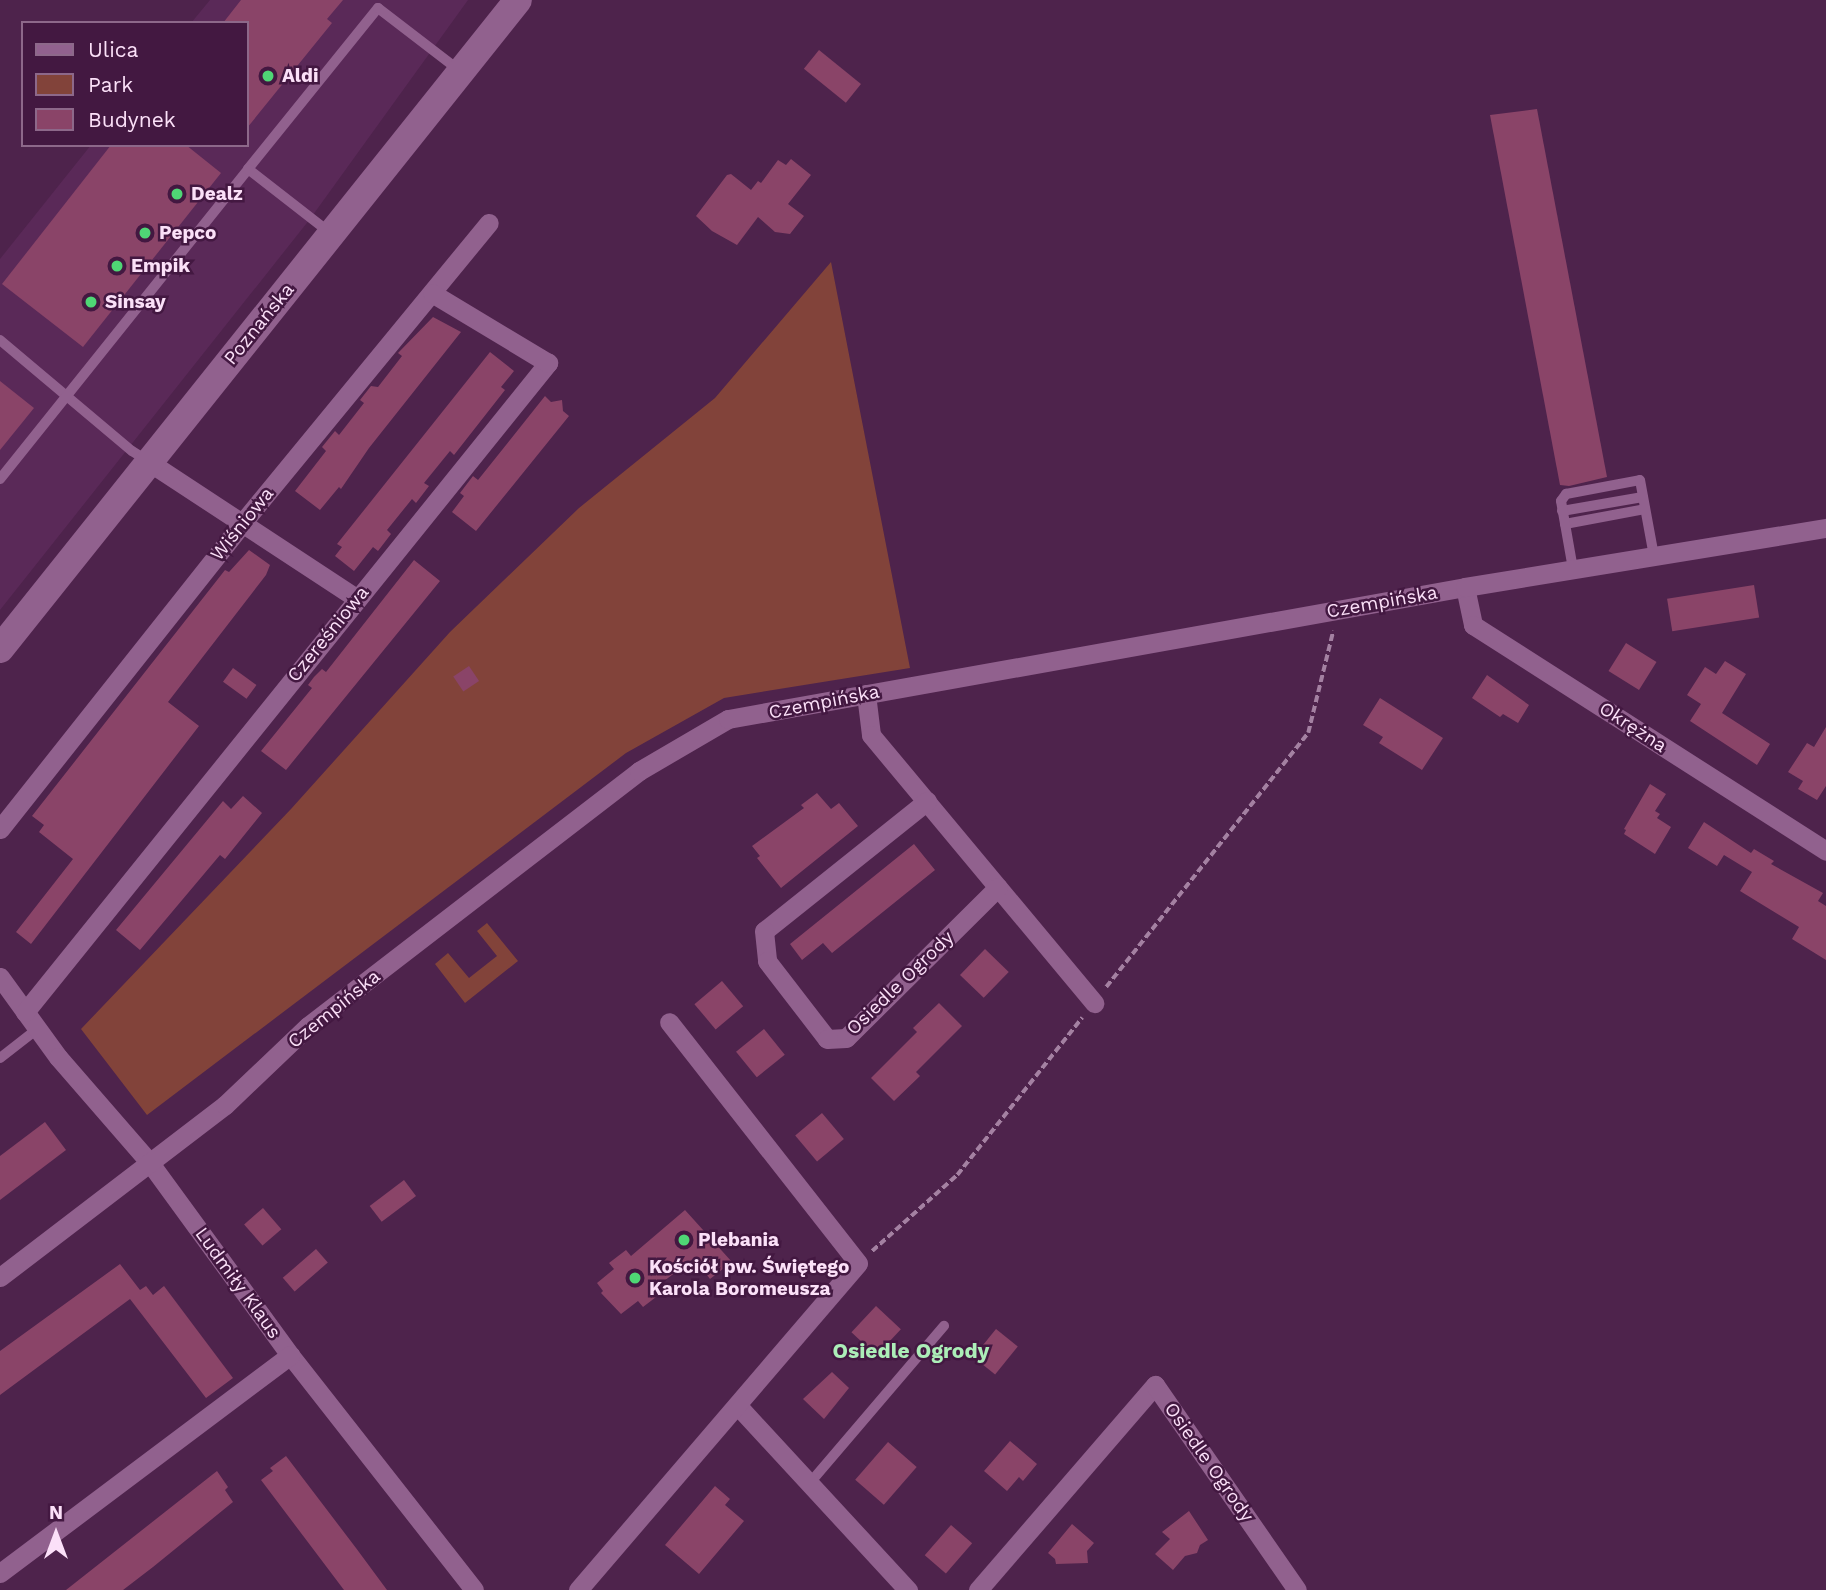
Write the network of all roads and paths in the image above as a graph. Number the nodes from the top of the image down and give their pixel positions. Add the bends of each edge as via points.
1 (518, 0) edge
2 (461, 71) junction
3 (248, 169) junction
4 (489, 223) dead end
5 (331, 234) junction
6 (432, 293) junction
7 (0, 340) edge
8 (65, 395) junction
9 (149, 461) junction
10 (0, 479) edge
11 (1643, 497) junction
12 (1645, 509) junction
13 (1562, 511) junction
14 (243, 522) junction
15 (1565, 524) junction
16 (1826, 528) edge
17 (1654, 556) junction
18 (1573, 569) junction
19 (1465, 587) junction
20 (356, 598) junction
21 (1330, 620) junction
22 (1323, 632) dead end
23 (0, 649) edge
24 (866, 694) junction
25 (926, 802) junction
26 (0, 830) edge
27 (1826, 851) edge
28 (998, 887) junction
29 (0, 977) edge
30 (1094, 1003) junction
31 (25, 1012) junction
32 (669, 1022) dead end
33 (36, 1030) junction
34 (0, 1058) edge
35 (150, 1163) junction
36 (858, 1263) junction
37 (0, 1278) edge
38 (944, 1326) dead end
39 (290, 1355) junction
40 (737, 1406) junction
41 (809, 1484) junction
42 (0, 1573) edge
43 (474, 1590) edge
44 (578, 1590) edge
45 (908, 1590) edge
46 (978, 1590) edge
47 (1297, 1590) edge

1 - 2 street, Poznańska
2 - 3 lane via 378,8
2 - 5 street, Poznańska
3 - 5 lane
3 - 8 lane
4 - 6 street, Wiśniowa
5 - 9 street, Poznańska
6 - 14 street, Wiśniowa
6 - 20 street, Czereśniowa via 548,363
7 - 8 lane
8 - 9 lane
8 - 10 lane
9 - 14 street
9 - 23 street, Poznańska
11 - 12 lane
11 - 13 lane
11 - 13 lane via 1640,480 1566,494
12 - 15 lane
12 - 17 lane
13 - 15 lane
14 - 20 street
14 - 26 street, Wiśniowa
15 - 18 lane
16 - 17 street, Czempińska
17 - 18 street, Czempińska
18 - 19 street, Czempińska
19 - 21 street, Czempińska
19 - 27 street, Okrężna via 1473,625
20 - 31 street, Czereśniowa
21 - 22 path
21 - 24 street, Czempińska
21 - 30 path via 1308,733
24 - 25 street via 871,735
24 - 35 street, Czempińska via 728,719 639,771 309,1026 225,1105
25 - 28 street
25 - 28 street, Osiedle Ogrody via 764,931 767,961 827,1039 846,1038
28 - 30 street
29 - 31 street, Ludmiły Klaus
30 - 36 path via 957,1175
31 - 33 street, Ludmiły Klaus
32 - 36 street
33 - 34 lane
33 - 35 street, Ludmiły Klaus
35 - 37 street, Czempińska
35 - 39 street, Ludmiły Klaus
36 - 40 street
38 - 41 lane
39 - 42 street
39 - 43 street, Ludmiły Klaus
40 - 41 street
40 - 44 street
41 - 45 street
46 - 47 street, Osiedle Ogrody via 1155,1384

